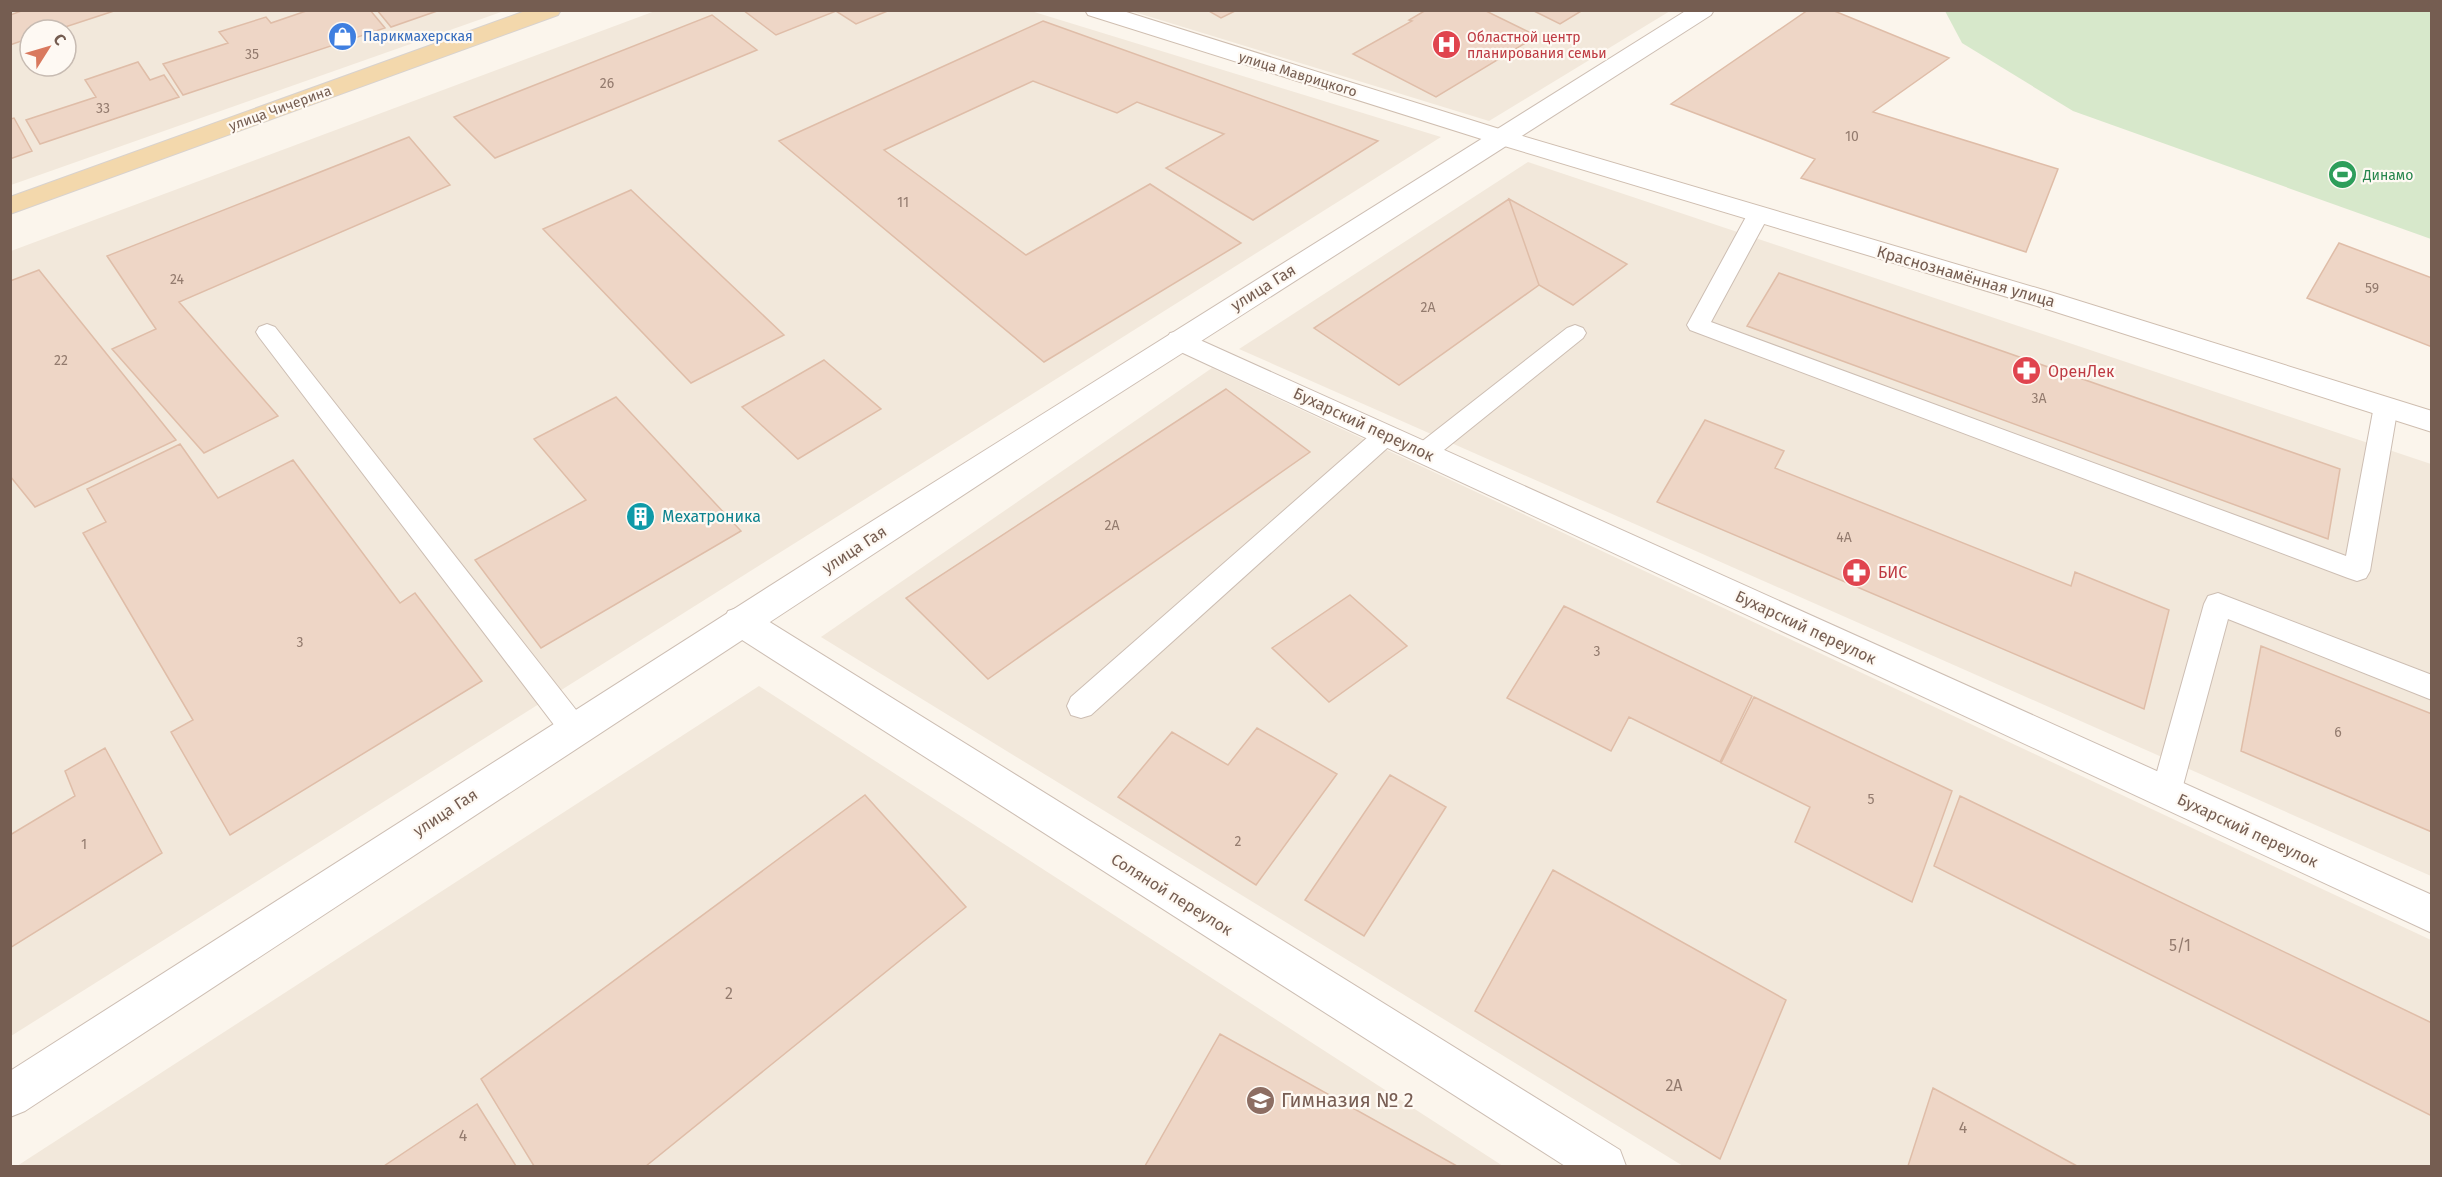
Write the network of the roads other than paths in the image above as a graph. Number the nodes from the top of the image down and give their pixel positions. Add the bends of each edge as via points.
1 (550, 10) edge
2 (1096, 10) edge
3 (1703, 10) edge
4 (1500, 137) junction
5 (10, 206) edge
6 (1758, 215) junction
7 (267, 332) dead end
8 (1575, 333) dead end
9 (1180, 339) junction
10 (2386, 406) junction
11 (2432, 422) edge
12 (1386, 435) junction
13 (1425, 452) junction
14 (740, 621) junction
15 (2432, 688) edge
16 (1081, 706) dead end
17 (574, 729) junction
18 (2166, 793) junction
19 (2432, 915) edge
20 (10, 1096) edge
21 (1604, 1167) edge

1 - 5 main road, улица Чичерина
2 - 4 street, улица Маврицкого
3 - 4 street, улица Гая
4 - 6 street, Краснознамённая улица
4 - 9 street, улица Гая
6 - 10 street, Краснознамённая улица
6 - 10 lane via 1698,325 2357,571
7 - 17 lane
8 - 13 lane
9 - 12 street, Бухарский переулок
9 - 14 street, улица Гая
10 - 11 street, Краснознамённая улица
12 - 13 street, Бухарский переулок
12 - 16 lane
13 - 18 street, Бухарский переулок
14 - 17 street, улица Гая
14 - 21 street, Соляной переулок
15 - 18 lane via 2218,604
17 - 20 street, улица Гая
18 - 19 street, Бухарский переулок

